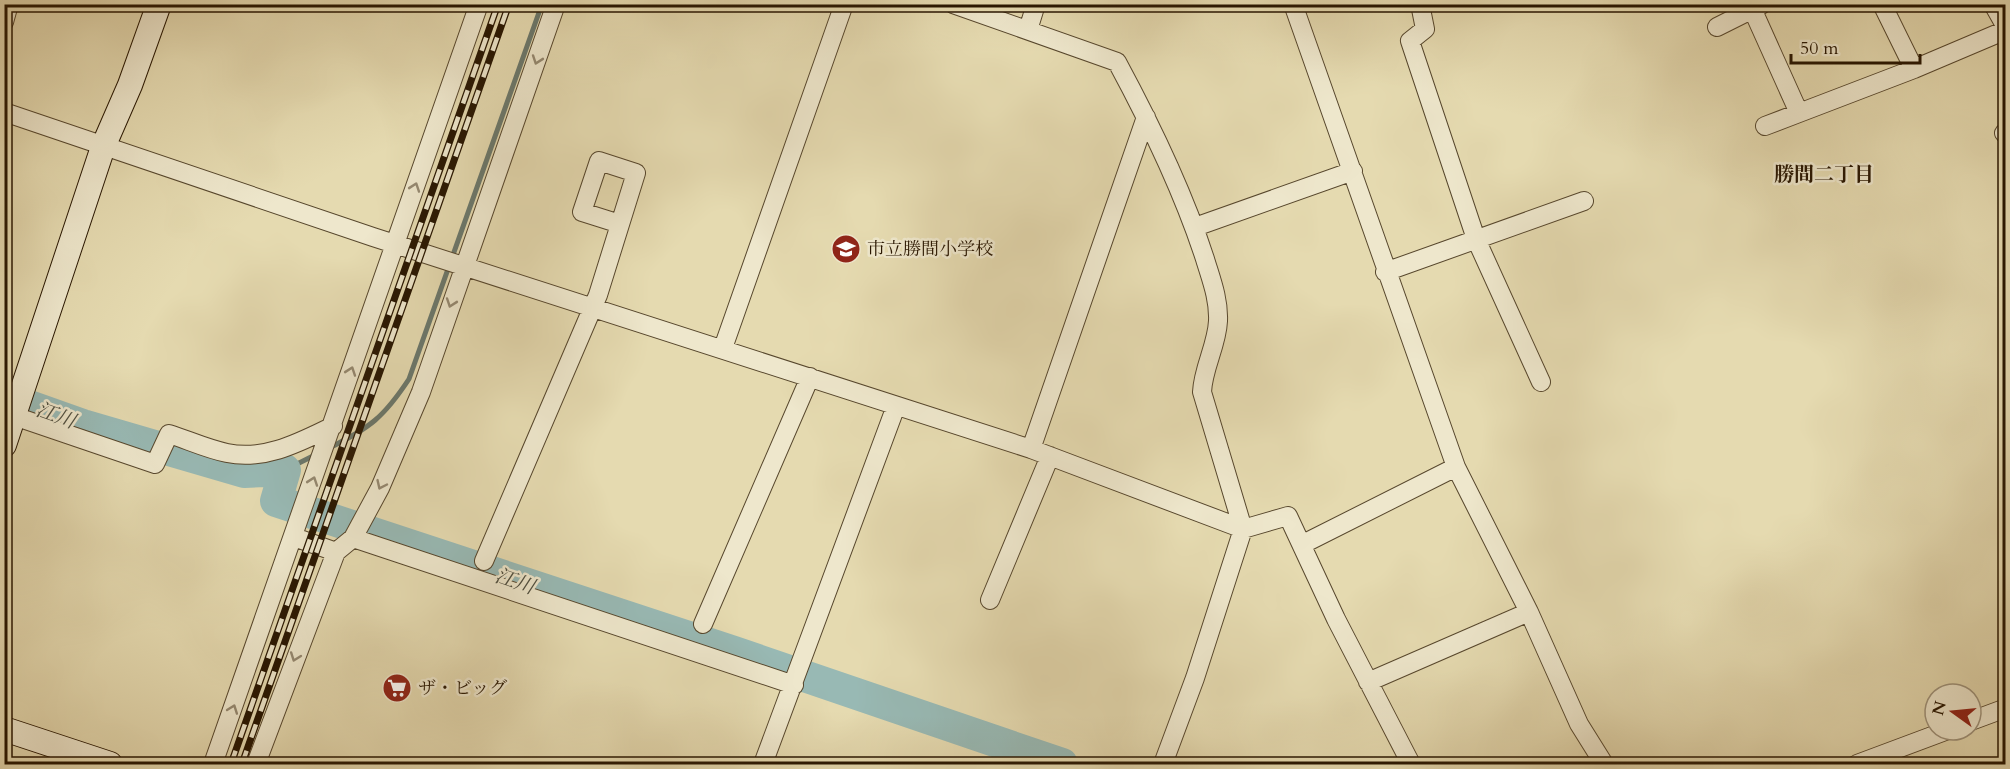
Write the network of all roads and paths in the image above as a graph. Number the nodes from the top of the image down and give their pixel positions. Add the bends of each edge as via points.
1 (9, 4) edge
2 (159, 4) edge
3 (479, 4) edge
4 (556, 4) edge
5 (844, 4) edge
6 (1036, 4) edge
7 (1293, 4) edge
8 (1419, 4) edge
9 (1882, 4) edge
10 (1993, 4) edge
11 (953, 5) edge
12 (1755, 6) edge
13 (4, 22) edge
14 (1717, 27) dead end
15 (2006, 28) edge
16 (1028, 30) junction
17 (1914, 69) junction
18 (4, 112) edge
19 (1799, 113) junction
20 (1146, 117) junction
21 (1765, 126) dead end
22 (103, 147) junction
23 (1353, 171) junction
24 (1584, 201) dead end
25 (620, 224) dead end
26 (1195, 226) junction
27 (1476, 239) junction
28 (395, 243) junction
29 (464, 265) junction
30 (1385, 272) junction
31 (591, 308) junction
32 (723, 348) junction
33 (810, 377) junction
34 (1541, 382) dead end
35 (896, 406) junction
36 (14, 416) junction
37 (333, 426) junction
38 (4, 445) edge
39 (1031, 449) junction
40 (1050, 456) junction
41 (1456, 467) junction
42 (1243, 529) junction
43 (294, 537) junction
44 (353, 538) junction
45 (1303, 544) junction
46 (336, 552) junction
47 (484, 561) dead end
48 (990, 600) dead end
49 (1530, 612) junction
50 (703, 624) dead end
51 (1368, 682) junction
52 (794, 685) junction
53 (2006, 708) edge
54 (1983, 717) edge
55 (4, 729) edge
56 (1923, 740) edge
57 (110, 765) edge
58 (213, 765) edge
59 (256, 765) edge
60 (763, 765) edge
61 (1163, 765) edge
62 (1411, 765) edge
63 (1604, 765) edge
64 (1857, 765) edge

1 - 13 street
2 - 22 street
28 -> 3 street
4 -> 29 street
5 - 32 street
6 - 16 street
7 - 23 street
8 - 27 street via 1425,29 1410,41
9 - 17 street
10 - 15 street
11 - 16 street
12 - 14 street
12 - 19 street
15 - 17 street
16 - 20 street via 1117,62
17 - 19 street
18 - 22 street
19 - 21 street
20 - 26 street
20 - 39 street
22 - 28 street
22 - 36 street
23 - 26 street
23 - 30 street
24 - 27 street
25 - 31 street
26 - 42 street via 1217,297 1218,323 1202,392
27 - 30 street
27 - 34 street
28 - 29 street
37 -> 28 street
29 - 31 street
29 -> 44 street via 421,392 380,488
30 - 41 street
31 - 32 street
31 - 47 street
32 - 33 street
33 - 35 street
33 - 50 street
35 - 39 street
35 - 52 street
36 - 37 street via 155,464 169,434 228,453 255,455 287,448
36 - 38 street
43 -> 37 street
39 - 40 street
40 - 42 street
40 - 48 street
41 - 45 street
41 - 49 street
42 - 45 street via 1288,516
42 - 61 street
43 - 46 street
58 -> 43 street
44 - 46 street
44 - 52 street
45 - 51 street
46 -> 59 street
49 - 51 street
49 - 63 street via 1578,724
51 - 62 street
52 - 60 street
53 - 54 street
55 - 57 street
56 - 64 street

